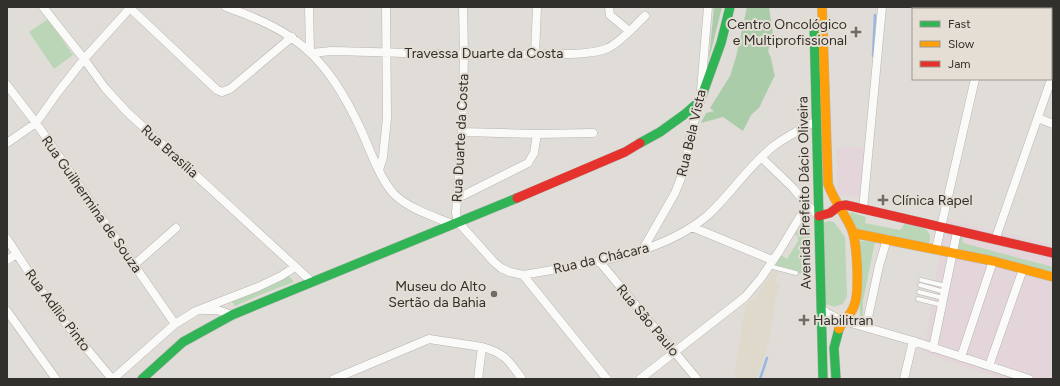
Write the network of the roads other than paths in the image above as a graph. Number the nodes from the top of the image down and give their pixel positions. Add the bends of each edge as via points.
1 (43, 7) edge
2 (226, 7) edge
3 (309, 7) edge
4 (386, 7) edge
5 (464, 7) edge
6 (536, 7) edge
7 (609, 7) edge
8 (708, 7) edge
9 (730, 7) edge
10 (814, 7) edge
11 (822, 7) edge
12 (882, 7) edge
13 (131, 8) edge
14 (645, 16) dead end
15 (629, 31) junction
16 (292, 37) junction
17 (386, 52) junction
18 (311, 53) junction
19 (464, 55) junction
20 (535, 55) junction
21 (84, 59) junction
22 (975, 80) edge
23 (1051, 80) edge
24 (7, 85) edge
25 (700, 101) junction
26 (1038, 118) junction
27 (817, 122) junction
28 (36, 123) junction
29 (1053, 124) edge
30 (462, 132) junction
31 (593, 133) dead end
32 (537, 134) junction
33 (7, 143) edge
34 (762, 158) junction
35 (379, 170) junction
36 (458, 198) junction
37 (807, 205) junction
38 (839, 206) junction
39 (863, 209) junction
40 (830, 213) junction
41 (819, 216) junction
42 (455, 223) junction
43 (692, 227) junction
44 (176, 228) dead end
45 (940, 228) junction
46 (851, 229) junction
47 (957, 232) junction
48 (7, 239) edge
49 (887, 239) junction
50 (995, 240) junction
51 (643, 249) junction
52 (936, 249) junction
53 (953, 253) junction
54 (17, 254) junction
55 (1053, 254) edge
56 (7, 260) edge
57 (599, 261) junction
58 (992, 261) junction
59 (770, 263) junction
60 (134, 265) junction
61 (295, 267) junction
62 (1023, 269) junction
63 (796, 273) dead end
64 (523, 275) junction
65 (1053, 277) edge
66 (921, 280) dead end
67 (312, 282) junction
68 (920, 285) dead end
69 (919, 292) dead end
70 (944, 295) junction
71 (918, 299) dead end
72 (821, 308) junction
73 (7, 311) edge
74 (196, 311) junction
75 (232, 315) junction
76 (844, 320) junction
77 (175, 324) junction
78 (866, 327) junction
79 (913, 340) junction
80 (482, 347) junction
81 (933, 348) junction
82 (675, 352) junction
83 (961, 357) junction
84 (989, 366) junction
85 (1008, 376) edge
86 (56, 379) edge
87 (112, 379) edge
88 (142, 379) edge
89 (334, 379) edge
90 (478, 379) edge
91 (522, 379) edge
92 (607, 379) edge
93 (640, 379) edge
94 (697, 379) edge
95 (823, 379) edge
96 (836, 379) edge
97 (904, 379) edge
98 (1029, 379) edge

1 - 21 street, Rua Brasília
2 - 16 street
3 - 18 street
4 - 17 street
5 - 19 street, Rua Duarte da Costa
6 - 20 street
7 - 15 street via 610,15
8 - 25 street, Rua Bela Vista
9 - 25 main road via 719,50
10 - 27 main road, Avenida Prefeito Dácio Oliveira
11 - 38 main road, Avenida Prefeito Dácio Oliveira via 827,177 831,192
12 - 39 street
13 - 16 street via 222,92 230,89
13 - 21 street
14 - 15 street, Travessa Duarte da Costa
15 - 20 street, Travessa Duarte da Costa via 608,48 599,51
16 - 18 street
17 - 18 street, Travessa Duarte da Costa
17 - 19 street, Travessa Duarte da Costa
17 - 35 street via 388,118
18 - 35 street via 335,82 354,114
19 - 20 street, Travessa Duarte da Costa
19 - 30 street, Rua Duarte da Costa
21 - 28 street
21 - 61 street, Rua Brasília via 127,112
22 - 45 street
23 - 26 street
24 - 28 street, Rua Guilhermina de Souza
25 - 42 main road via 660,132 625,152
25 - 51 street, Rua Bela Vista via 681,178
26 - 29 street
26 - 50 street
27 - 34 street, Rua da Chácara via 788,137
27 - 41 main road, Avenida Prefeito Dácio Oliveira
28 - 33 street
28 - 60 street, Rua Guilhermina de Souza
30 - 32 street
30 - 36 street, Rua Duarte da Costa
31 - 32 street
32 - 36 street via 534,153 528,163
34 - 37 street
34 - 43 street, Rua da Chácara via 717,206
35 - 42 street via 397,196 414,208
36 - 42 street, Rua Duarte da Costa
37 - 41 street
37 - 59 street
38 - 39 main road
38 - 40 main road
38 - 46 main road, Avenida Prefeito Dácio Oliveira
39 - 45 main road
40 - 41 main road
40 - 46 main road via 840,216
41 - 72 main road, Avenida Prefeito Dácio Oliveira
42 - 64 street, Rua da Chácara via 501,268
42 - 67 main road
43 - 51 street, Rua da Chácara
43 - 59 street
44 - 60 street
45 - 47 main road
45 - 52 street
46 - 49 main road
46 - 76 main road, Avenida Prefeito Dácio Oliveira via 856,250 856,298 854,308
47 - 50 main road
47 - 53 street
48 - 54 street, Rua Adílio Pinto
49 - 52 main road
49 - 78 street
50 - 55 main road
51 - 57 street, Rua da Chácara
52 - 53 main road
53 - 58 main road
53 - 70 street
54 - 56 street
54 - 87 street, Rua Adílio Pinto via 54,308
57 - 64 street, Rua da Chácara
57 - 82 street, Rua São Paulo
58 - 62 main road
58 - 83 street
59 - 63 lane
59 - 82 street via 745,297
60 - 77 street, Rua Guilhermina de Souza
61 - 67 street, Rua Brasília
61 - 74 street via 258,287
62 - 65 main road
62 - 84 street
64 - 92 street
66 - 70 lane
67 - 75 main road
68 - 70 lane
69 - 70 lane
70 - 71 lane
70 - 81 street
72 - 76 street via 827,314
72 - 95 main road, Avenida Prefeito Dácio Oliveira
73 - 86 street
74 - 75 street via 217,310
74 - 77 street
75 - 88 main road via 183,342
76 - 78 street
76 - 96 main road, Avenida Prefeito Dácio Oliveira via 838,330 836,343
77 - 87 street
78 - 79 street
79 - 81 street
79 - 97 street
80 - 89 street via 429,339
80 - 90 street
80 - 91 street via 505,356
81 - 83 street
82 - 93 street
82 - 94 street, Rua São Paulo
83 - 84 street
84 - 85 street
85 - 98 street

